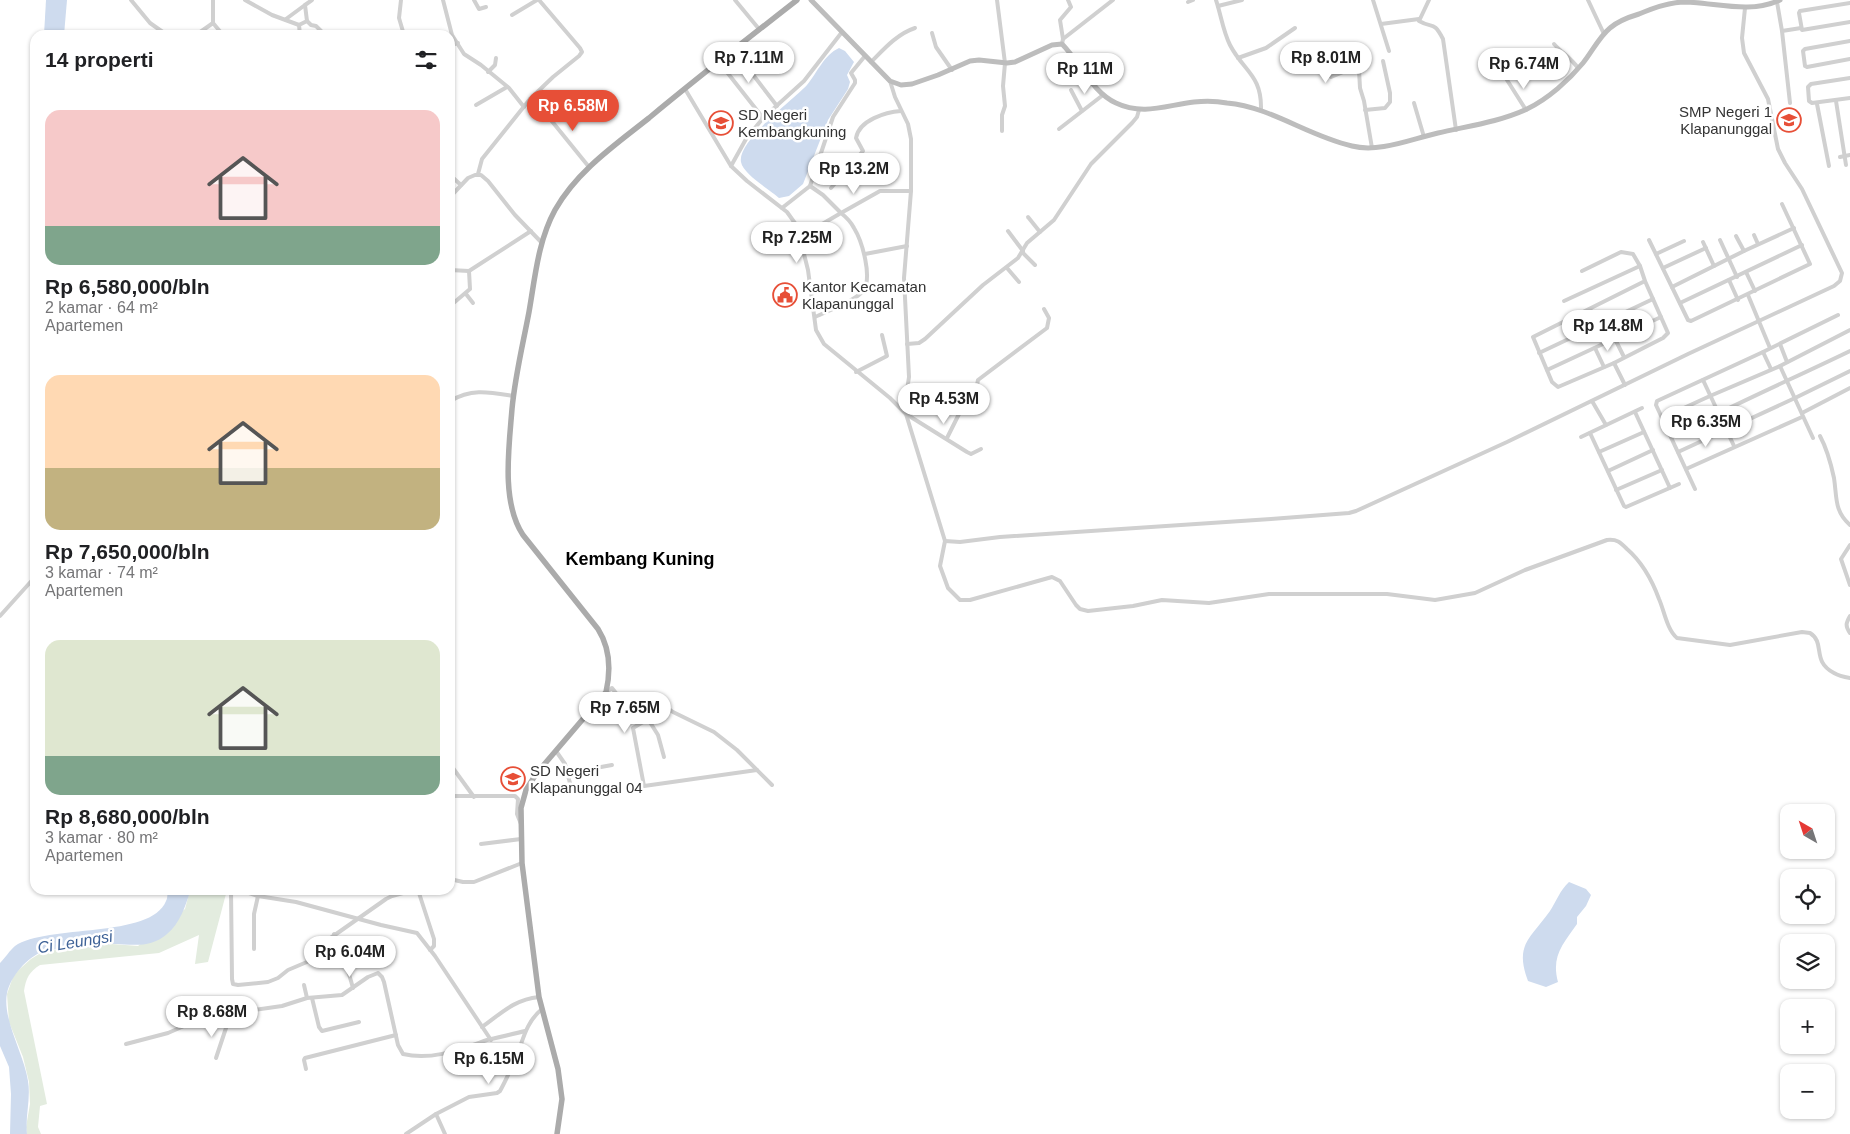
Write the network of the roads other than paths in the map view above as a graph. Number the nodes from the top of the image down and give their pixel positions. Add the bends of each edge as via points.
1 (131, 0) edge
2 (213, 0) edge
3 (245, 0) edge
4 (312, 0) edge
5 (401, 0) edge
6 (443, 0) edge
7 (474, 0) edge
8 (538, 0) edge
9 (735, 0) edge
10 (796, 0) edge
11 (811, 0) edge
12 (997, 0) edge
13 (1068, 0) edge
14 (1113, 0) edge
15 (1193, 0) edge
16 (1216, 0) edge
17 (1242, 0) edge
18 (1373, 0) edge
19 (1588, 0) edge
20 (1753, 0) edge
21 (1779, 0) edge
22 (1427, 1) edge
23 (1188, 2) dead end
24 (1664, 2) edge
25 (1717, 2) edge
26 (1850, 3) edge
27 (305, 5) junction
28 (1218, 6) junction
29 (1752, 7) junction
30 (486, 8) dead end
31 (1744, 8) junction
32 (512, 15) dead end
33 (286, 19) junction
34 (1419, 19) junction
35 (307, 21) junction
36 (1850, 22) edge
37 (212, 23) junction
38 (1381, 24) junction
39 (299, 25) junction
40 (916, 28) dead end
41 (1295, 28) dead end
42 (1801, 28) junction
43 (759, 29) junction
44 (160, 30) edge
45 (203, 30) edge
46 (218, 30) edge
47 (300, 30) edge
48 (320, 30) edge
49 (403, 30) edge
50 (451, 30) edge
51 (1782, 31) junction
52 (842, 32) junction
53 (932, 33) dead end
54 (1604, 34) junction
55 (455, 39) edge
56 (1062, 41) junction
57 (1850, 41) edge
58 (458, 43) junction
59 (455, 44) edge
60 (1554, 44) dead end
61 (1317, 48) dead end
62 (734, 50) junction
63 (1388, 51) dead end
64 (865, 56) junction
65 (496, 58) dead end
66 (1238, 58) junction
67 (1354, 58) dead end
68 (1850, 60) edge
69 (1383, 61) dead end
70 (719, 62) junction
71 (871, 62) junction
72 (1005, 63) junction
73 (1358, 66) junction
74 (1578, 68) junction
75 (952, 70) junction
76 (488, 72) junction
77 (1850, 78) edge
78 (890, 80) junction
79 (1507, 80) dead end
80 (507, 87) junction
81 (685, 89) junction
82 (1071, 90) dead end
83 (1103, 94) junction
84 (1850, 98) edge
85 (530, 99) junction
86 (1836, 101) junction
87 (1414, 103) dead end
88 (1790, 104) dead end
89 (1817, 104) junction
90 (476, 105) dead end
91 (776, 106) junction
92 (524, 107) junction
93 (1082, 110) junction
94 (1139, 110) junction
95 (1261, 110) junction
96 (1365, 110) junction
97 (1526, 110) junction
98 (901, 111) junction
99 (763, 118) junction
100 (1058, 129) dead end
101 (1456, 130) junction
102 (1002, 131) dead end
103 (1424, 136) junction
104 (1372, 148) junction
105 (1843, 156) junction
106 (1850, 156) edge
107 (1846, 165) dead end
108 (731, 166) junction
109 (1829, 166) dead end
110 (589, 167) junction
111 (478, 174) junction
112 (455, 180) edge
113 (461, 185) junction
114 (810, 186) junction
115 (831, 188) dead end
116 (455, 191) edge
117 (911, 191) junction
118 (1782, 204) dead end
119 (782, 208) junction
120 (842, 213) junction
121 (1028, 217) dead end
122 (1794, 228) junction
123 (530, 231) junction
124 (1008, 231) dead end
125 (1040, 232) junction
126 (1754, 235) dead end
127 (1736, 236) dead end
128 (800, 237) junction
129 (1649, 240) dead end
130 (1720, 240) dead end
131 (1684, 241) dead end
132 (1703, 242) dead end
133 (542, 243) junction
134 (1758, 244) junction
135 (1802, 245) junction
136 (907, 246) junction
137 (1706, 248) junction
138 (1022, 251) junction
139 (1744, 251) junction
140 (865, 254) junction
141 (1656, 254) junction
142 (1728, 258) junction
143 (1035, 265) dead end
144 (1640, 266) junction
145 (1714, 266) junction
146 (1007, 268) junction
147 (1663, 268) junction
148 (455, 270) edge
149 (470, 271) junction
150 (1582, 271) dead end
151 (1746, 272) junction
152 (1737, 276) junction
153 (1729, 280) junction
154 (1645, 281) junction
155 (1019, 282) dead end
156 (1672, 287) junction
157 (1755, 291) junction
158 (466, 294) junction
159 (1748, 295) junction
160 (1653, 300) junction
161 (1738, 300) junction
162 (1564, 301) dead end
163 (455, 302) edge
164 (473, 303) dead end
165 (1680, 303) junction
166 (1044, 309) dead end
167 (1590, 309) junction
168 (1838, 315) dead end
169 (815, 317) junction
170 (1660, 317) junction
171 (1760, 321) junction
172 (1597, 326) junction
173 (1850, 330) edge
174 (882, 335) dead end
175 (1615, 340) junction
176 (1604, 343) junction
177 (907, 344) junction
178 (1780, 344) junction
179 (1594, 348) junction
180 (1770, 348) junction
181 (1850, 351) edge
182 (1763, 352) junction
183 (1539, 353) junction
184 (1624, 357) junction
185 (1787, 362) junction
186 (1614, 363) junction
187 (1780, 366) junction
188 (1604, 367) junction
189 (1771, 369) junction
190 (1547, 370) junction
191 (1850, 371) edge
192 (856, 372) junction
193 (1703, 380) junction
194 (1787, 382) junction
195 (1625, 385) junction
196 (1850, 388) edge
197 (514, 396) junction
198 (1710, 396) junction
199 (455, 398) edge
200 (1795, 398) junction
201 (1592, 401) junction
202 (1642, 408) dead end
203 (905, 412) junction
204 (1636, 412) junction
205 (1718, 412) junction
206 (1802, 415) junction
207 (1662, 418) junction
208 (1606, 425) junction
209 (1726, 428) junction
210 (1644, 432) junction
211 (1590, 433) junction
212 (1820, 436) dead end
213 (1581, 437) dead end
214 (1671, 437) junction
215 (947, 438) junction
216 (1813, 438) dead end
217 (1734, 446) junction
218 (980, 449) dead end
219 (1653, 450) junction
220 (1599, 452) junction
221 (1678, 452) junction
222 (1686, 469) junction
223 (1662, 470) junction
224 (1608, 471) junction
225 (1679, 484) dead end
226 (1670, 488) junction
227 (1695, 489) dead end
228 (1616, 490) junction
229 (1850, 525) edge
230 (945, 541) junction
231 (1850, 544) edge
232 (30, 583) edge
233 (1850, 585) edge
234 (0, 616) edge
235 (1850, 616) edge
236 (1850, 633) edge
237 (1850, 678) edge
238 (606, 692) junction
239 (662, 704) junction
240 (648, 718) junction
241 (556, 751) junction
242 (664, 757) dead end
243 (612, 765) dead end
244 (757, 770) junction
245 (455, 771) edge
246 (568, 772) junction
247 (772, 786) dead end
248 (571, 787) dead end
249 (455, 796) edge
250 (474, 797) junction
251 (521, 825) junction
252 (521, 839) junction
253 (481, 844) dead end
254 (522, 863) junction
255 (455, 880) edge
256 (231, 895) edge
257 (255, 895) edge
258 (396, 895) edge
259 (418, 895) edge
260 (258, 896) junction
261 (356, 919) junction
262 (334, 934) junction
263 (254, 949) dead end
264 (430, 950) junction
265 (304, 985) dead end
266 (352, 988) junction
267 (539, 997) junction
268 (310, 998) junction
269 (542, 1009) junction
270 (359, 1022) dead end
271 (227, 1024) junction
272 (482, 1028) junction
273 (525, 1031) junction
274 (396, 1035) junction
275 (491, 1040) junction
276 (126, 1044) dead end
277 (216, 1058) dead end
278 (306, 1069) dead end
279 (436, 1114) junction
280 (406, 1134) edge
281 (445, 1134) edge
282 (556, 1134) edge

1 - 44 street
2 - 37 street
3 - 33 street via 272,16
4 - 27 street
5 - 49 street via 399,18
6 - 50 street
7 - 30 street via 478,9
8 - 32 street
8 - 85 street via 582,52
9 - 43 street
10 - 43 main road
11 - 52 street
12 - 72 street
13 - 56 street via 1072,7 1060,20
14 - 56 street
15 - 23 street
16 - 28 street
17 - 28 street
18 - 38 street
19 - 54 street
20 - 29 street
21 - 29 street
21 - 51 street
22 - 34 street
24 - 25 street
24 - 54 street via 1624,19
25 - 31 street
26 - 42 street via 1800,11
27 - 33 street
27 - 35 street
28 - 66 street via 1226,35
29 - 31 street
31 - 171 street via 1744,53 1768,99 1778,149 1802,189 1842,273 1834,286
33 - 39 street
34 - 38 street
34 - 101 street via 1420,23 1436,26 1443,39
35 - 39 street
35 - 48 street
36 - 42 street
37 - 45 street
37 - 46 street
38 - 63 street
39 - 47 street
40 - 71 street via 906,31
41 - 66 street via 1266,48
42 - 51 street
43 - 62 main road
51 - 88 street
52 - 64 street
52 - 91 street via 804,82
53 - 75 street via 936,47
54 - 74 street
55 - 58 street
56 - 72 street via 1023,59
56 - 83 street
57 - 68 street via 1804,51 1807,67
58 - 59 street
58 - 76 street via 464,54
60 - 74 street
61 - 73 street via 1323,67 1331,77
62 - 70 main road
62 - 91 street
64 - 71 street
64 - 114 street via 851,73 855,83 833,117
65 - 76 street via 495,65
66 - 95 street via 1259,87
67 - 73 street
69 - 96 street via 1390,102 1385,108
70 - 81 main road
70 - 99 street
71 - 78 street
72 - 75 street via 979,60
72 - 102 street
73 - 96 street
74 - 97 street via 1547,97
75 - 78 street via 912,84 901,85
76 - 80 street
77 - 89 street via 1809,85 1809,101
78 - 98 street
79 - 97 street
80 - 90 street
80 - 92 street
81 - 108 street
81 - 110 main road
82 - 93 street
83 - 93 street
83 - 94 street via 1116,104
84 - 86 street
85 - 92 street
85 - 110 street via 542,109
86 - 89 street
86 - 105 street
87 - 103 street
89 - 109 street
91 - 99 street
92 - 111 street via 482,159
93 - 100 street
94 - 95 street via 1217,102
94 - 125 street via 1136,119 1091,164 1054,220
95 - 104 street via 1351,146
96 - 104 street
97 - 101 street
98 - 115 street via 880,115 859,131 856,138 863,151
98 - 117 street via 911,139
99 - 108 street via 746,138
101 - 103 street
103 - 104 street
105 - 106 street
105 - 107 street
108 - 119 street
110 - 133 main road via 560,201
111 - 113 street
111 - 123 street via 488,181
112 - 113 street
113 - 116 street
114 - 119 street
114 - 120 street
117 - 120 street via 880,191
117 - 136 street
118 - 122 street
119 - 128 street via 793,219
120 - 128 street
120 - 140 street via 854,228
121 - 125 street
122 - 134 street
122 - 135 street
123 - 133 street
123 - 149 street
124 - 138 street
125 - 138 street
126 - 134 street
127 - 139 street
128 - 169 street
129 - 141 street
130 - 142 street
131 - 141 street
132 - 137 street
133 - 197 main road
134 - 139 street
135 - 151 street
135 - 157 street via 1810,264
136 - 140 street
136 - 177 street via 904,278
137 - 145 street
137 - 147 street
138 - 143 street
138 - 146 street
139 - 142 street
140 - 169 street via 867,279 864,290
141 - 147 street
142 - 145 street
142 - 152 street
144 - 150 street via 1633,254 1622,252
144 - 154 street
144 - 162 street
145 - 156 street
146 - 155 street
146 - 177 street via 983,285 922,342
147 - 156 street
148 - 149 street
149 - 158 street via 470,286
151 - 152 street
151 - 157 street
152 - 153 street
153 - 161 street
153 - 165 street
154 - 160 street
154 - 167 street
156 - 165 street
157 - 159 street
158 - 163 street
158 - 164 street
159 - 161 street
159 - 171 street
160 - 170 street
160 - 172 street
161 - 165 street via 1690,321
166 - 215 street via 1049,320 1047,328 978,380 977,385 983,395 959,414
167 - 172 street
167 - 183 street via 1534,336
168 - 178 street
169 - 192 street via 820,339
170 - 175 street
170 - 184 street via 1669,332 1667,335
171 - 180 street
171 - 195 street
172 - 176 street
172 - 183 street
173 - 185 street
174 - 192 street via 886,357
175 - 176 street
175 - 184 street
176 - 179 street
177 - 203 street via 909,382
178 - 180 street
178 - 185 street
179 - 188 street
179 - 190 street
180 - 182 street
181 - 194 street
182 - 189 street
182 - 193 street
183 - 190 street
184 - 186 street
185 - 187 street
186 - 188 street
186 - 195 street
187 - 189 street
187 - 194 street
188 - 190 street via 1558,387
189 - 198 street
191 - 200 street
192 - 203 street
193 - 198 street
193 - 207 street via 1657,401
194 - 200 street
194 - 205 street
195 - 201 street
196 - 206 street
197 - 199 street via 469,392
197 - 238 main road via 509,472 515,521 602,636 608,662
198 - 205 street
198 - 207 street
200 - 206 street
200 - 209 street
201 - 208 street
201 - 230 street via 1349,512
202 - 204 street
203 - 215 street
203 - 230 street
204 - 208 street
204 - 210 street
205 - 209 street
205 - 214 street
206 - 216 street
206 - 217 street
207 - 214 street
208 - 211 street
209 - 217 street
209 - 221 street
210 - 219 street
210 - 220 street
211 - 213 street
211 - 220 street
212 - 229 street via 1834,477 1840,515
214 - 221 street
215 - 218 street via 971,454
217 - 222 street
219 - 223 street
219 - 224 street
220 - 224 street
221 - 222 street
222 - 227 street
223 - 226 street
223 - 228 street
224 - 228 street
225 - 226 street
226 - 228 street via 1626,507
230 - 237 street via 940,566 948,588 960,600 1052,577 1060,581 1080,609 1088,611 1162,600 1204,603 1269,594 1387,594 1445,599 1475,593 1525,570 1614,539 1644,567 1677,638 1730,645 1810,633 1817,641 1824,666
231 - 233 street via 1841,559
232 - 234 street
235 - 236 street via 1846,626
238 - 239 street via 612,688 619,697 648,695
238 - 241 main road
239 - 240 street
239 - 244 street via 720,736
240 - 242 street via 658,735
240 - 244 street via 633,728 644,786
241 - 246 street
241 - 251 main road via 526,790
243 - 246 street
244 - 247 street
245 - 250 street
246 - 248 street
249 - 250 street
250 - 251 street via 515,796
251 - 252 main road
252 - 253 street
252 - 254 main road
254 - 255 street via 474,882
254 - 267 main road
256 - 262 street via 233,984 268,982 278,978 314,959 312,951
257 - 260 street
258 - 261 street
259 - 264 street via 434,939
260 - 261 street via 296,902
260 - 263 street via 254,914
261 - 262 street
261 - 264 street via 417,933
262 - 266 street
264 - 272 street
265 - 268 street
266 - 268 street via 342,995
266 - 274 street via 379,973
267 - 269 main road
267 - 272 street via 513,1003
268 - 270 street via 322,1031
268 - 271 street via 246,1011 233,1023
269 - 273 street
269 - 282 main road via 562,1094
271 - 276 street via 202,1018
271 - 277 street
272 - 275 street
273 - 275 street
273 - 279 street via 500,1091 469,1097
274 - 275 street via 403,1054 428,1056 450,1053
274 - 278 street via 305,1058
279 - 280 street
279 - 281 street

